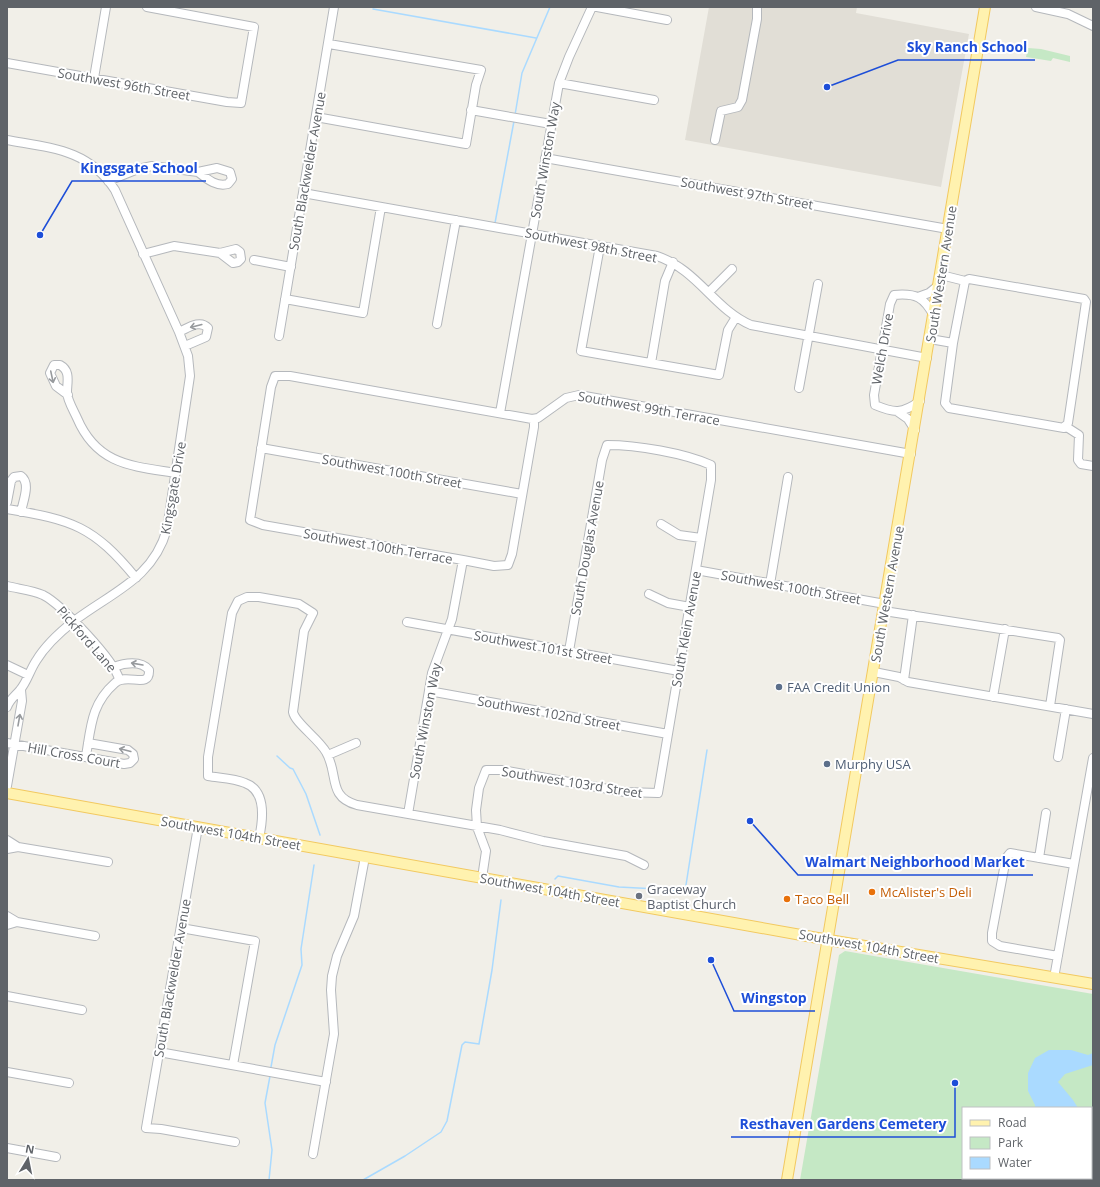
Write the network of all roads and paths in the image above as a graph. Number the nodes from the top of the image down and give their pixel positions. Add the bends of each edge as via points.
1 (106, 7) edge
2 (147, 7) edge
3 (334, 7) edge
4 (592, 7) edge
5 (597, 7) edge
6 (757, 7) edge
7 (985, 7) edge
8 (1036, 7) edge
9 (667, 20) dead end
10 (1093, 26) edge
11 (328, 44) junction
12 (7, 63) edge
13 (94, 78) junction
14 (559, 83) junction
15 (654, 100) dead end
16 (471, 110) junction
17 (316, 117) junction
18 (551, 124) junction
19 (7, 140) edge
20 (715, 140) dead end
21 (545, 158) junction
22 (198, 172) dead end
23 (108, 180) junction
24 (303, 194) junction
25 (381, 207) junction
26 (456, 220) junction
27 (948, 229) junction
28 (532, 234) junction
29 (600, 246) junction
30 (220, 253) dead end
31 (143, 254) junction
32 (254, 260) dead end
33 (673, 262) junction
34 (291, 267) junction
35 (732, 269) dead end
36 (940, 280) junction
37 (965, 281) junction
38 (818, 284) dead end
39 (709, 292) junction
40 (918, 296) junction
41 (285, 299) junction
42 (934, 316) junction
43 (736, 317) junction
44 (437, 324) dead end
45 (179, 332) junction
46 (279, 336) dead end
47 (808, 336) junction
48 (930, 339) junction
49 (953, 343) junction
50 (185, 346) junction
51 (882, 349) junction
52 (927, 358) junction
53 (651, 363) junction
54 (799, 388) dead end
55 (68, 395) dead end
56 (920, 401) junction
57 (898, 412) junction
58 (500, 413) junction
59 (534, 419) junction
60 (1065, 426) junction
61 (915, 430) junction
62 (607, 445) joint
63 (261, 448) junction
64 (911, 454) junction
65 (1093, 466) edge
66 (176, 473) junction
67 (788, 478) dead end
68 (522, 494) junction
69 (7, 502) edge
70 (7, 509) edge
71 (21, 512) junction
72 (661, 524) dead end
73 (701, 538) junction
74 (463, 560) junction
75 (696, 570) junction
76 (136, 578) junction
77 (770, 584) junction
78 (7, 586) edge
79 (649, 594) dead end
80 (690, 607) junction
81 (885, 607) junction
82 (913, 615) junction
83 (74, 621) junction
84 (408, 622) dead end
85 (1005, 629) junction
86 (449, 630) junction
87 (569, 651) junction
88 (7, 665) edge
89 (114, 667) junction
90 (679, 671) junction
91 (874, 672) junction
92 (28, 675) junction
93 (119, 679) junction
94 (904, 680) junction
95 (20, 690) junction
96 (429, 692) junction
97 (993, 697) junction
98 (1050, 706) junction
99 (7, 707) edge
100 (1066, 709) junction
101 (1093, 714) edge
102 (668, 734) junction
103 (11, 743) edge
104 (88, 743) junction
105 (356, 743) dead end
106 (328, 755) junction
107 (86, 756) junction
108 (1058, 757) dead end
109 (1093, 758) edge
110 (7, 786) edge
111 (7, 793) edge
112 (658, 793) joint
113 (1046, 813) dead end
114 (408, 814) junction
115 (198, 827) junction
116 (477, 827) junction
117 (259, 838) junction
118 (7, 840) edge
119 (18, 847) junction
120 (7, 849) edge
121 (365, 857) junction
122 (1040, 858) junction
123 (108, 862) dead end
124 (1074, 864) junction
125 (644, 865) dead end
126 (482, 878) junction
127 (7, 916) edge
128 (17, 922) junction
129 (7, 925) edge
130 (181, 928) junction
131 (95, 936) dead end
132 (829, 940) junction
133 (1058, 956) junction
134 (1054, 978) junction
135 (1093, 984) edge
136 (7, 996) edge
137 (82, 1010) dead end
138 (159, 1052) junction
139 (232, 1065) junction
140 (7, 1072) edge
141 (326, 1082) junction
142 (69, 1083) dead end
143 (235, 1142) dead end
144 (7, 1148) edge
145 (313, 1154) dead end
146 (56, 1157) dead end
147 (787, 1180) edge

1 - 13 street
2 - 13 street, Southwest 96th Street via 254,27 241,103
3 - 11 street, South Blackwelder Avenue
4 - 14 street, South Winston Way
5 - 9 street
6 - 20 street via 742,100 738,107 721,111
7 - 27 main road, South Western Avenue
8 - 10 street via 1068,14
11 - 16 street via 481,70
11 - 17 street, South Blackwelder Avenue
12 - 13 street, Southwest 96th Street
14 - 15 street
14 - 18 street, South Winston Way
16 - 17 street via 466,144
16 - 18 street
17 - 24 street, South Blackwelder Avenue
18 - 21 street, South Winston Way
19 - 23 street, Kingsgate Drive via 78,156 91,163
21 - 27 street, Southwest 97th Street
21 - 28 street, South Winston Way
22 - 23 street via 152,166
23 - 31 street, Kingsgate Drive
24 - 25 street, Southwest 98th Street
24 - 34 street, South Blackwelder Avenue
25 - 26 street, Southwest 98th Street
25 - 41 street via 363,313
26 - 28 street, Southwest 98th Street
26 - 44 street
27 - 36 main road, South Western Avenue
28 - 29 street, Southwest 98th Street
28 - 58 street, South Winston Way
29 - 33 street, Southwest 98th Street via 657,256
29 - 53 street via 581,351
30 - 31 street via 174,246
31 - 45 street, Kingsgate Drive
32 - 34 street
33 - 39 street, Southwest 98th Street
33 - 53 street via 665,282
34 - 41 street, South Blackwelder Avenue
35 - 39 street
36 - 37 street
36 - 40 street via 929,293
36 - 42 main road, South Western Avenue
37 - 49 street
37 - 60 street via 969,279 1084,298 1086,302 1068,423
38 - 47 street
39 - 43 street, Southwest 98th Street
40 - 42 street via 927,304
40 - 51 street, Welch Drive via 894,294
41 - 46 street, South Blackwelder Avenue
42 - 48 main road, South Western Avenue
43 - 47 street, Southwest 98th Street via 758,327
43 - 53 street via 727,333 719,375
45 - 50 street, Kingsgate Drive
50 -> 45 street via 206,337 208,328 204,324 199,324
47 - 51 street, Southwest 98th Street
47 - 54 street
48 - 49 street
48 - 52 main road, South Western Avenue
49 - 60 street via 945,396 945,403 949,408 1054,427
50 - 66 street, Kingsgate Drive via 190,381
51 - 52 street, Southwest 98th Street
51 - 57 street, Welch Drive via 874,395 875,405
52 - 56 main road, South Western Avenue
55 - 66 street via 84,434 106,456 128,465
56 - 57 street
56 - 61 main road, South Western Avenue
57 - 61 street, Welch Drive
58 - 59 street
58 - 63 street via 290,376 275,376
59 - 64 street, Southwest 99th Terrace via 566,398 579,395
59 - 68 street
60 - 65 street via 1079,435 1078,460 1081,464
61 - 64 main road, South Western Avenue
62 - 73 street, South Klein Avenue via 622,445 696,458 711,464 711,480
62 - 87 street, South Douglas Avenue via 602,460
63 - 68 street, Southwest 100th Street
63 - 74 street, Southwest 100th Terrace via 250,520 263,525
64 - 81 main road, South Western Avenue
66 - 76 street, Kingsgate Drive via 167,529 162,544 147,568
67 - 77 street
68 - 74 street, Southwest 100th Terrace via 508,565 494,566
69 - 71 street via 11,481 14,476 21,476 26,482
70 - 71 street
71 - 76 street via 65,521 93,535 116,554
72 - 73 street via 679,535
73 - 75 street, South Klein Avenue
74 - 86 street, South Winston Way
75 - 77 street, Southwest 100th Street
75 - 80 street, South Klein Avenue
76 - 83 street, Kingsgate Drive
77 - 81 street, Southwest 100th Street
78 - 83 street, Pickford Lane via 42,595 54,602
79 - 80 street via 668,603
80 - 90 street, South Klein Avenue
81 - 82 street, Southwest 100th Street
81 - 91 main road, South Western Avenue
82 - 85 street, Southwest 100th Street
82 - 94 street
83 - 89 street, Pickford Lane
83 - 92 street, Kingsgate Drive via 47,646
84 - 86 street, Southwest 101st Street
85 - 97 street
85 - 98 street, Southwest 100th Street via 1049,635 1060,640
86 - 87 street, Southwest 101st Street
86 - 96 street, South Winston Way via 433,667
87 - 90 street, Southwest 101st Street
88 - 92 street
89 - 93 street, Pickford Lane
93 -> 89 street via 144,680 149,676 149,670 144,666 126,663
90 - 102 street, South Klein Avenue
91 - 94 street
91 - 132 main road, South Western Avenue
92 - 95 street, Kingsgate Drive
93 - 104 street via 98,702 93,714
94 - 97 street
95 - 99 street, Kingsgate Drive via 12,697
103 -> 95 street, Kingsgate Drive via 22,700
96 - 102 street, Southwest 102nd Street
96 - 114 street, South Winston Way
97 - 98 street
98 - 100 street
100 - 101 street
100 - 108 street
102 - 112 street, South Klein Avenue
103 - 107 street, Hill Cross Court
103 - 110 street, Kingsgate Drive
104 - 107 street
107 -> 104 street, Hill Cross Court via 128,764 134,759 132,752 128,750
105 - 106 street
106 - 114 street via 335,787 343,799 357,805
106 - 117 street via 315,737 295,719 292,708 304,631 313,613 299,604 254,596 241,599 234,608 230,620 208,757 208,776 245,783 255,791 263,810
109 - 124 street
111 - 115 main road, Southwest 104th Street
112 - 116 street, Southwest 103rd Street via 624,792 502,770 486,770 476,802
113 - 122 street
114 - 116 street
115 - 117 main road, Southwest 104th Street
115 - 130 street, South Blackwelder Avenue
116 - 125 street via 626,856
116 - 126 street via 486,851
117 - 121 main road, Southwest 104th Street
118 - 119 street
119 - 120 street
119 - 123 street
121 - 126 main road, Southwest 104th Street
121 - 141 street via 354,916 337,956 332,976 334,1034
122 - 124 street
122 - 133 street via 1010,853 1006,858 992,941 1000,946
124 - 133 street
126 - 132 main road, Southwest 104th Street
127 - 128 street
128 - 129 street
128 - 131 street
130 - 138 street, South Blackwelder Avenue
130 - 139 street via 255,941
132 - 134 main road, Southwest 104th Street
132 - 147 main road, South Western Avenue
133 - 134 street
134 - 135 main road, Southwest 104th Street
136 - 137 street
138 - 139 street
138 - 143 street, South Blackwelder Avenue via 146,1128
139 - 141 street
140 - 142 street
141 - 145 street
144 - 146 street

